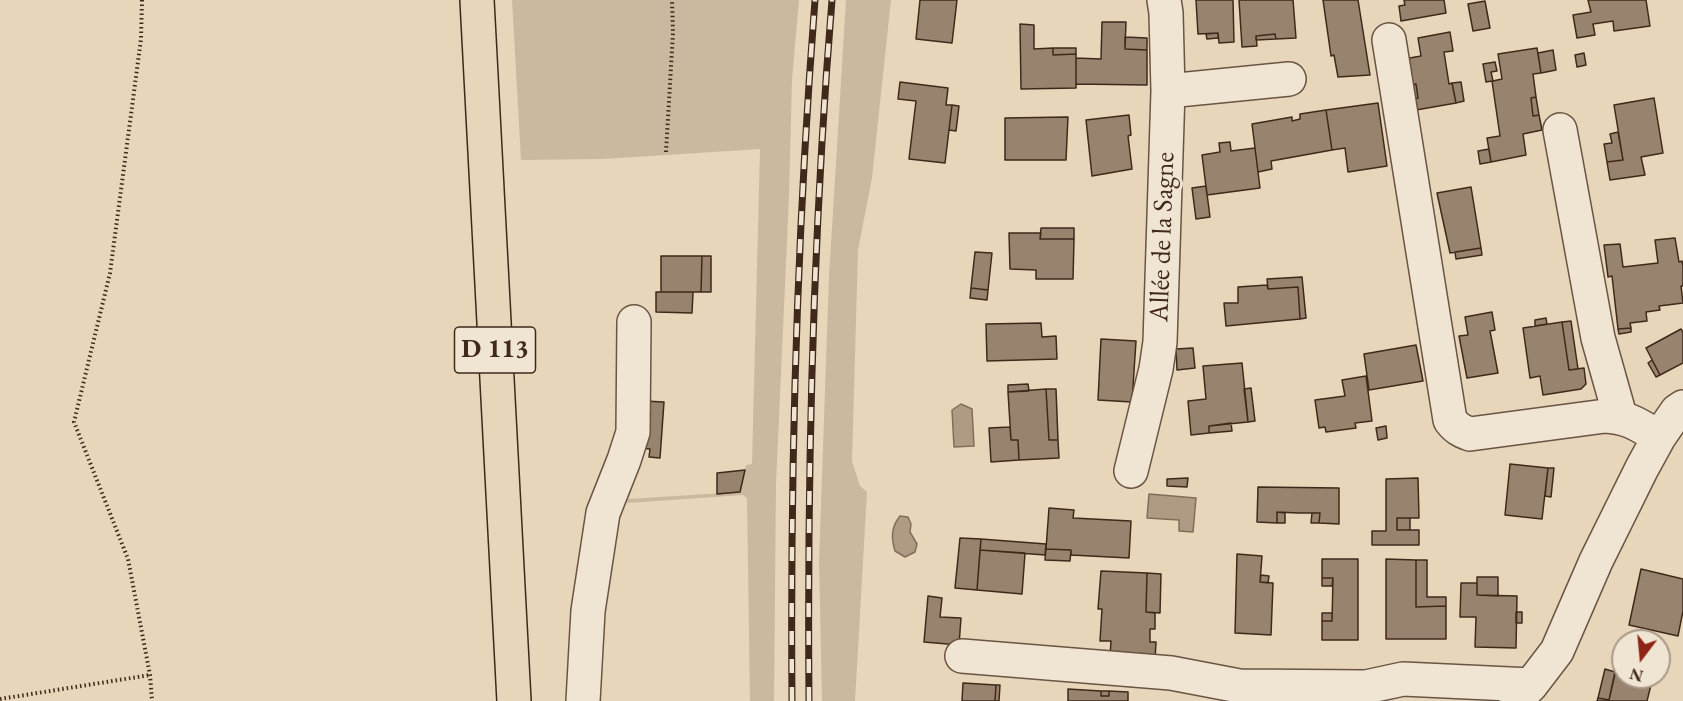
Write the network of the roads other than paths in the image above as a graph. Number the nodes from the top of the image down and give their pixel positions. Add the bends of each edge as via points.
1 (477, 0) edge
2 (1164, 0) edge
3 (1389, 40) dead end
4 (1289, 79) dead end
5 (1168, 91) junction
6 (1560, 130) dead end
7 (634, 322) dead end
8 (1683, 407) edge
9 (1620, 416) junction
10 (1659, 437) junction
11 (1131, 471) dead end
12 (962, 656) dead end
13 (1523, 693) edge
14 (514, 701) edge
15 (583, 701) edge

1 - 14 main road, D 113
2 - 5 street, Allée de la Sagne
3 - 9 street via 1450,420 1470,434
4 - 5 street
5 - 11 street, Allée de la Sagne via 1160,342
6 - 9 street via 1598,338
7 - 15 street via 633,432 603,513 588,611
8 - 10 street
9 - 10 street
10 - 13 street via 1596,561 1557,651
12 - 13 street via 1171,673 1239,686 1366,687 1403,680

